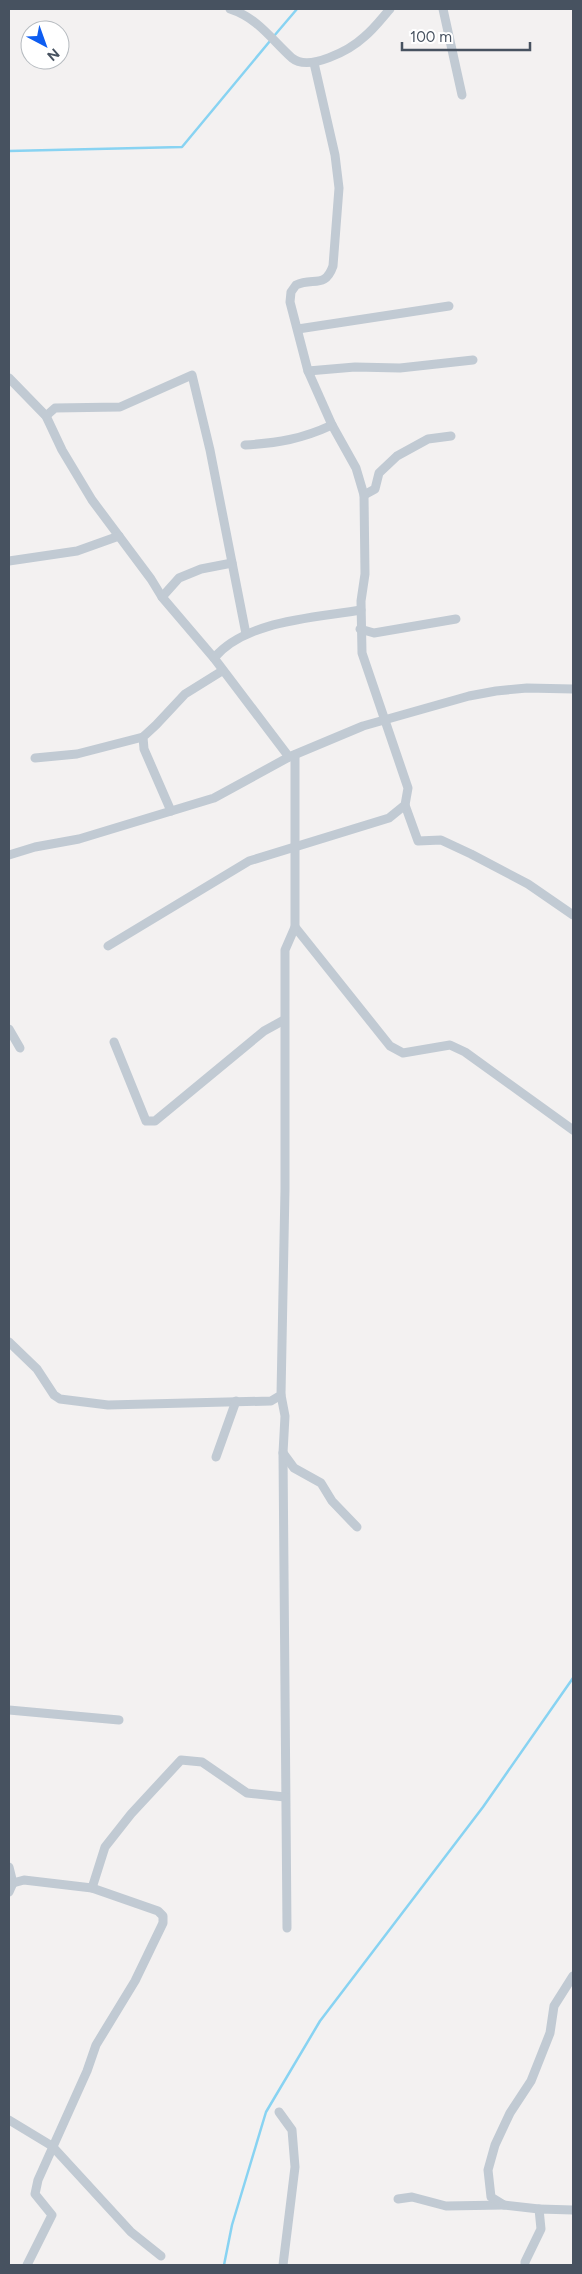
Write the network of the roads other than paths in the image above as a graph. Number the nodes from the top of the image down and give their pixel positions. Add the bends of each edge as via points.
1 (230, 9) edge
2 (390, 9) edge
3 (443, 9) edge
4 (314, 63) junction
5 (462, 96) dead end
6 (450, 306) dead end
7 (298, 329) junction
8 (473, 360) dead end
9 (308, 372) junction
10 (9, 378) edge
11 (46, 416) junction
12 (332, 424) junction
13 (451, 436) dead end
14 (245, 445) dead end
15 (364, 495) junction
16 (119, 536) junction
17 (9, 561) edge
18 (232, 563) junction
19 (162, 597) junction
20 (361, 610) junction
21 (456, 618) dead end
22 (360, 629) junction
23 (246, 634) junction
24 (214, 658) junction
25 (222, 670) junction
26 (573, 689) edge
27 (385, 720) junction
28 (143, 737) junction
29 (292, 756) junction
30 (36, 758) dead end
31 (405, 805) junction
32 (171, 811) junction
33 (295, 848) junction
34 (9, 854) edge
35 (573, 915) edge
36 (295, 927) junction
37 (108, 946) dead end
38 (284, 1020) junction
39 (9, 1029) edge
40 (114, 1042) dead end
41 (20, 1048) dead end
42 (573, 1130) edge
43 (9, 1342) edge
44 (281, 1395) junction
45 (236, 1401) junction
46 (283, 1453) junction
47 (216, 1457) dead end
48 (357, 1527) dead end
49 (9, 1710) edge
50 (119, 1720) dead end
51 (285, 1797) junction
52 (9, 1867) edge
53 (13, 1883) junction
54 (92, 1888) junction
55 (9, 1892) edge
56 (287, 1928) dead end
57 (573, 1976) edge
58 (279, 2112) dead end
59 (9, 2120) edge
60 (52, 2146) junction
61 (398, 2198) dead end
62 (504, 2205) junction
63 (539, 2209) junction
64 (573, 2210) edge
65 (161, 2256) dead end
66 (27, 2265) edge
67 (283, 2265) edge
68 (525, 2265) edge

1 - 4 street via 246,15 266,30 293,58 304,64
2 - 4 street via 355,44
3 - 5 street
4 - 7 street via 335,156 339,208 330,274 323,280 300,284 291,292 290,302
6 - 7 street
7 - 9 street
8 - 9 street via 400,368
9 - 12 street
10 - 11 street
11 - 16 street via 92,500
11 - 18 street via 55,408 120,407 192,375
12 - 14 street via 312,434 281,442
12 - 15 street via 356,468
13 - 15 street via 428,439 397,456 380,473 375,489
15 - 20 street via 365,574
16 - 17 street via 77,551
16 - 19 street
18 - 19 street via 201,569 179,578
18 - 23 street
19 - 24 street
20 - 22 street
20 - 23 street via 277,624
21 - 22 street via 374,633
22 - 27 street via 362,653
23 - 24 street
24 - 25 street
25 - 28 street via 185,694
25 - 29 street
26 - 27 street via 496,691
27 - 29 street
27 - 31 street via 408,788
28 - 30 street via 78,754
28 - 32 street via 144,750
29 - 32 street via 214,798
29 - 33 street
31 - 33 street via 389,818
31 - 35 street via 418,841 441,840 471,854 528,884
32 - 34 street via 79,839
33 - 36 street
33 - 37 street via 249,861
36 - 38 street via 285,950
36 - 42 street via 390,1046 403,1053 450,1045 465,1052
38 - 40 street via 264,1030 154,1121 146,1121
38 - 44 street
39 - 41 street
43 - 45 street via 37,1369 54,1396 60,1399 108,1405
44 - 45 street via 271,1401
44 - 46 street via 285,1416
45 - 47 street
46 - 48 street via 294,1468 321,1483 332,1501
46 - 51 street
49 - 50 street
51 - 54 street via 247,1793 202,1762 181,1760 105,1847
51 - 56 street
52 - 53 street
53 - 54 street via 24,1880
53 - 55 street
54 - 60 street via 158,1911 163,1916 163,1923 135,1981 96,2045
57 - 62 street via 554,2006 550,2033 531,2081 510,2113 495,2145 488,2170 491,2197
58 - 67 street via 292,2130 295,2167
59 - 60 street
60 - 65 street via 131,2232
60 - 66 street via 34,2190 52,2215
61 - 62 street via 412,2197 446,2206
62 - 63 street
63 - 64 street
63 - 68 street via 541,2229

